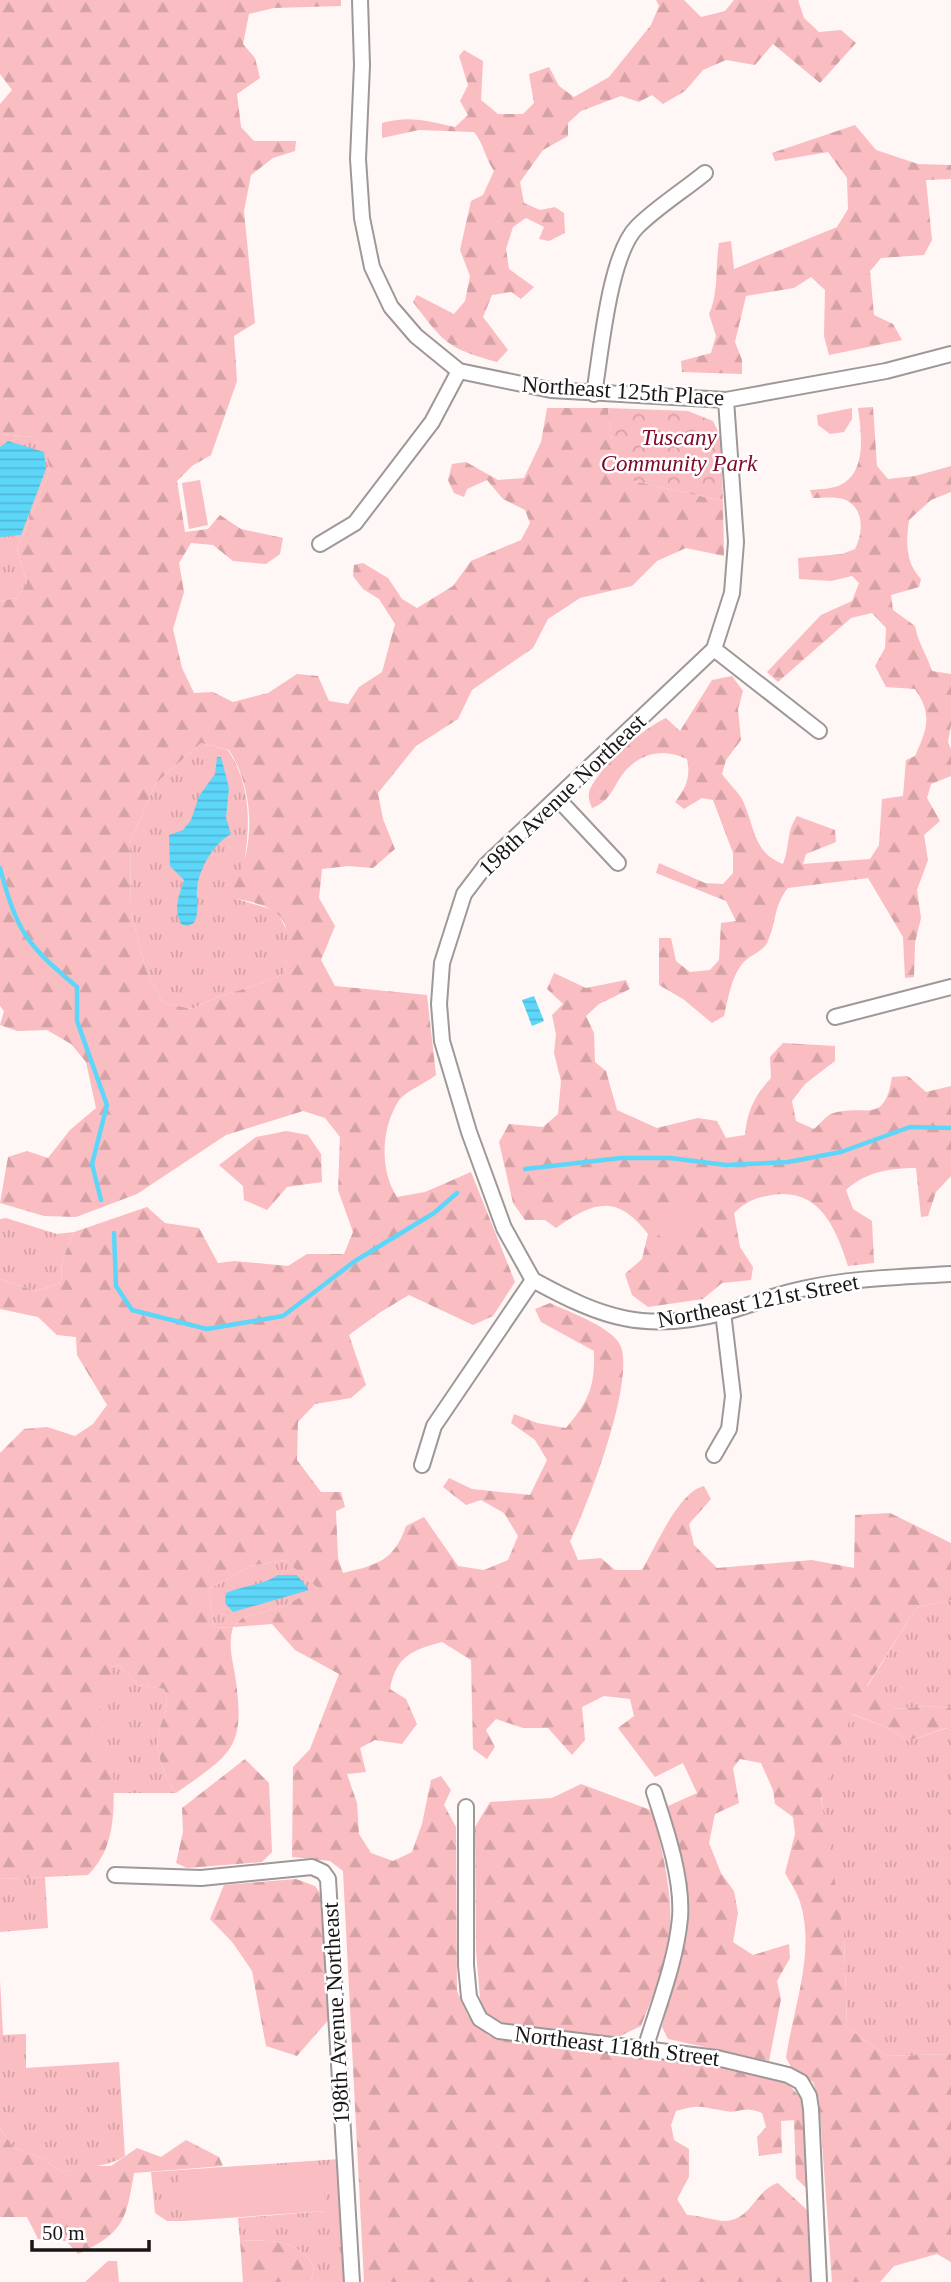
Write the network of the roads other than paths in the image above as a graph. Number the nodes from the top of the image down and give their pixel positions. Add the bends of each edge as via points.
1 (360, 0) edge
2 (705, 173) dead end
3 (951, 354) edge
4 (459, 371) junction
5 (594, 394) junction
6 (726, 400) junction
7 (320, 544) dead end
8 (714, 649) junction
9 (819, 731) dead end
10 (558, 799) junction
11 (618, 863) dead end
12 (951, 987) edge
13 (835, 1017) dead end
14 (951, 1274) edge
15 (533, 1280) junction
16 (723, 1312) junction
17 (714, 1455) dead end
18 (422, 1465) dead end
19 (654, 1792) dead end
20 (466, 1807) dead end
21 (114, 1875) dead end
22 (645, 2049) junction
23 (352, 2282) edge
24 (819, 2282) edge

1 - 4 street via 358,159 362,218 372,267 391,307 416,336
2 - 5 street via 635,228 624,245 614,274
3 - 6 street, Northeast 125th Place via 886,371
4 - 5 street, Northeast 125th Place via 514,385
4 - 7 street via 432,422 355,523
5 - 6 street, Northeast 125th Place
6 - 8 street, 198th Avenue Northeast via 736,542 732,593
8 - 9 street
8 - 10 street, 198th Avenue Northeast
10 - 11 street
10 - 15 street, 198th Avenue Northeast via 486,865 464,894 442,963 439,1004 442,1041 469,1132 503,1228
12 - 13 street
14 - 16 street, Northeast 121st Street via 875,1278 802,1289
15 - 16 street, Northeast 121st Street via 604,1316 642,1323
15 - 18 street via 434,1426
16 - 17 street via 733,1396 729,1429
19 - 22 street via 668,1834 680,1916 673,1958
20 - 22 street, Northeast 118th Street via 466,1965 469,1997 480,2019 499,2031
21 - 23 street, 198th Avenue Northeast via 201,1878 312,1867 328,1879
22 - 24 street, Northeast 118th Street via 717,2058 801,2082 811,2109

